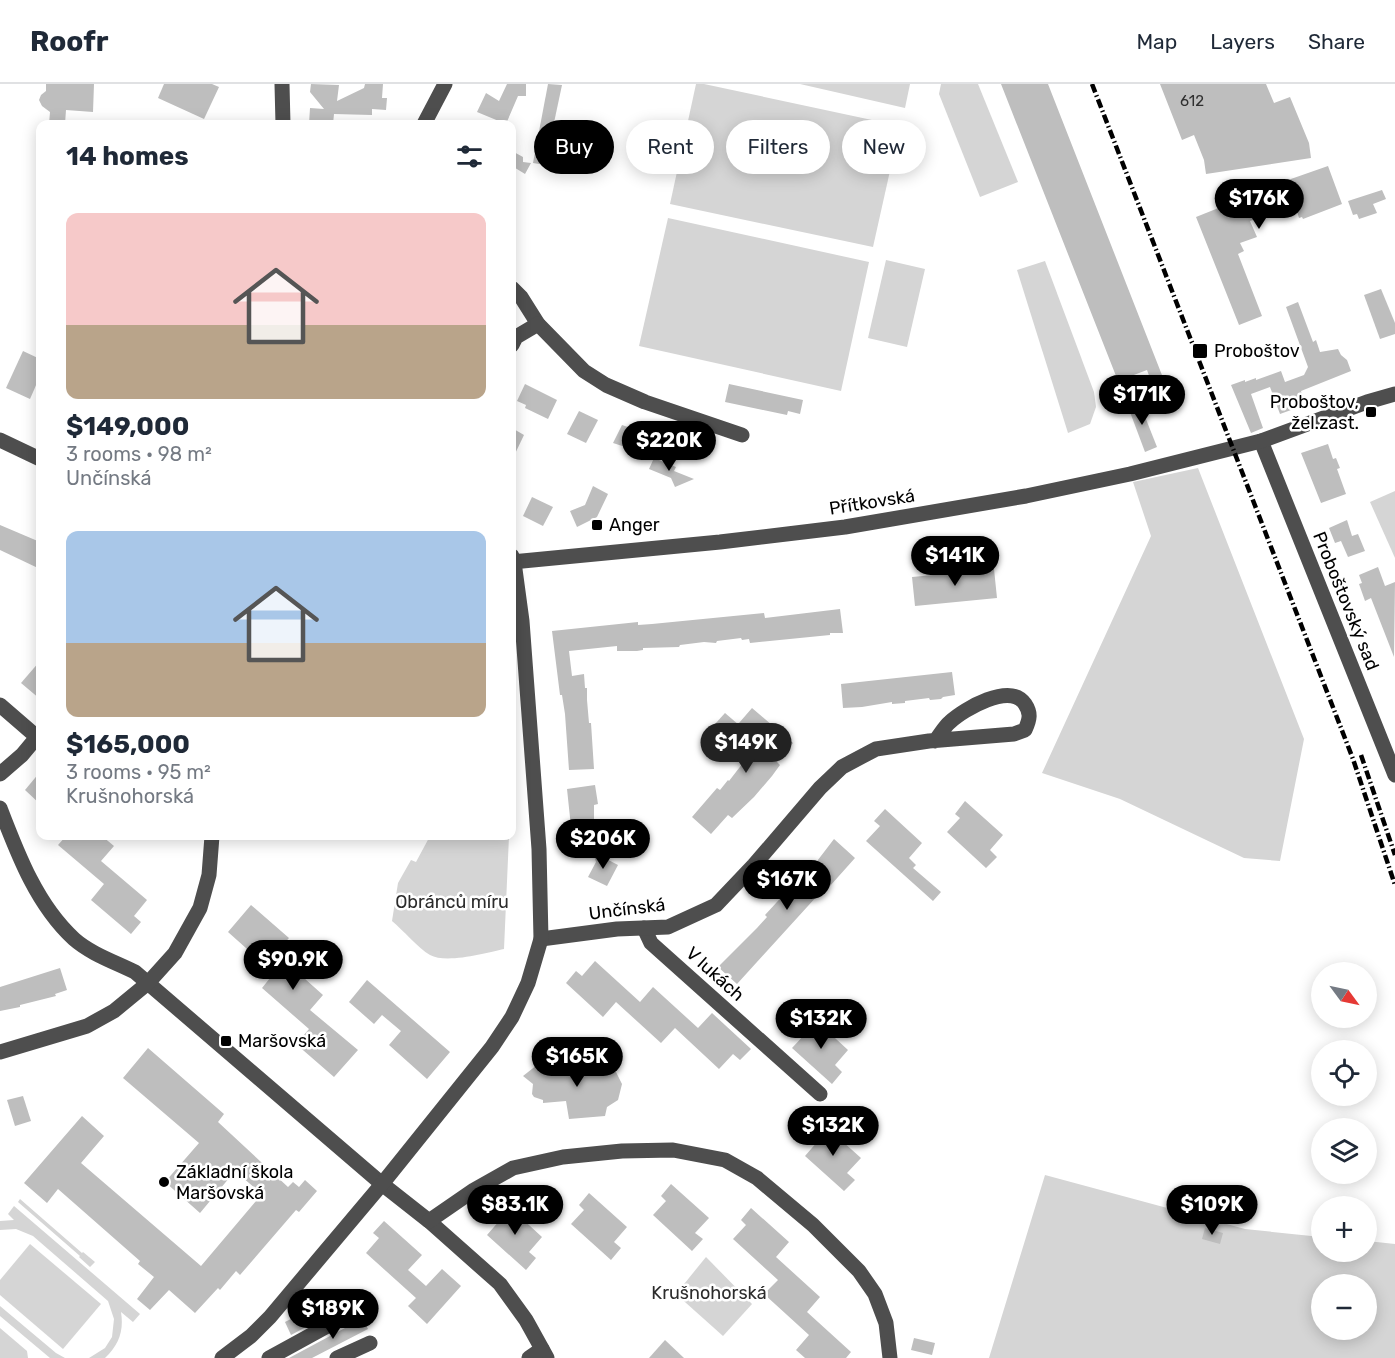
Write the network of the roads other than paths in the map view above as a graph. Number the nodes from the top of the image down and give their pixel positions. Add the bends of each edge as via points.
1 (282, 84) edge
2 (445, 84) edge
3 (283, 120) edge
4 (426, 120) edge
5 (516, 292) edge
6 (538, 324) junction
7 (516, 337) edge
8 (1395, 394) edge
9 (742, 435) dead end
10 (0, 440) edge
11 (1261, 441) junction
12 (36, 457) edge
13 (516, 560) edge
14 (516, 584) edge
15 (0, 705) edge
16 (36, 736) edge
17 (36, 738) edge
18 (935, 741) junction
19 (0, 774) edge
20 (1395, 775) edge
21 (0, 808) edge
22 (212, 840) edge
23 (644, 928) junction
24 (541, 939) junction
25 (148, 983) junction
26 (0, 1052) edge
27 (820, 1094) dead end
28 (382, 1184) junction
29 (429, 1221) junction
30 (353, 1312) dead end
31 (251, 1336) junction
32 (370, 1343) dead end
33 (539, 1355) edge
34 (222, 1358) edge
35 (268, 1358) edge
36 (337, 1358) edge
37 (891, 1358) edge

1 - 3 street
2 - 4 street
5 - 6 street
6 - 7 street
6 - 9 street via 584,371 606,385
8 - 11 street, Přítkovská
10 - 12 street
11 - 13 street, Přítkovská via 1026,496 845,527
11 - 20 street, Proboštovský sad
14 - 24 street via 539,849
15 - 16 street
17 - 19 street
18 - 18 street, Unčínská via 1014,734 1025,730 1030,712 1013,694 1002,695 950,722
18 - 23 street, Unčínská via 876,749 842,767 716,905 668,927
21 - 25 street via 15,848 54,917 76,940
22 - 25 street via 201,908 175,953
23 - 24 street, Unčínská
23 - 27 street, V lukách via 651,943
24 - 28 street via 528,983 512,1017
25 - 26 street via 114,1011 87,1026
25 - 28 street
28 - 29 street
28 - 31 street
29 - 33 street via 500,1284 526,1320
29 - 37 street via 513,1168 563,1157 673,1150 725,1160 742,1168 813,1224 859,1271 875,1294 886,1323
30 - 35 street
31 - 34 street
31 - 35 street
32 - 36 street

